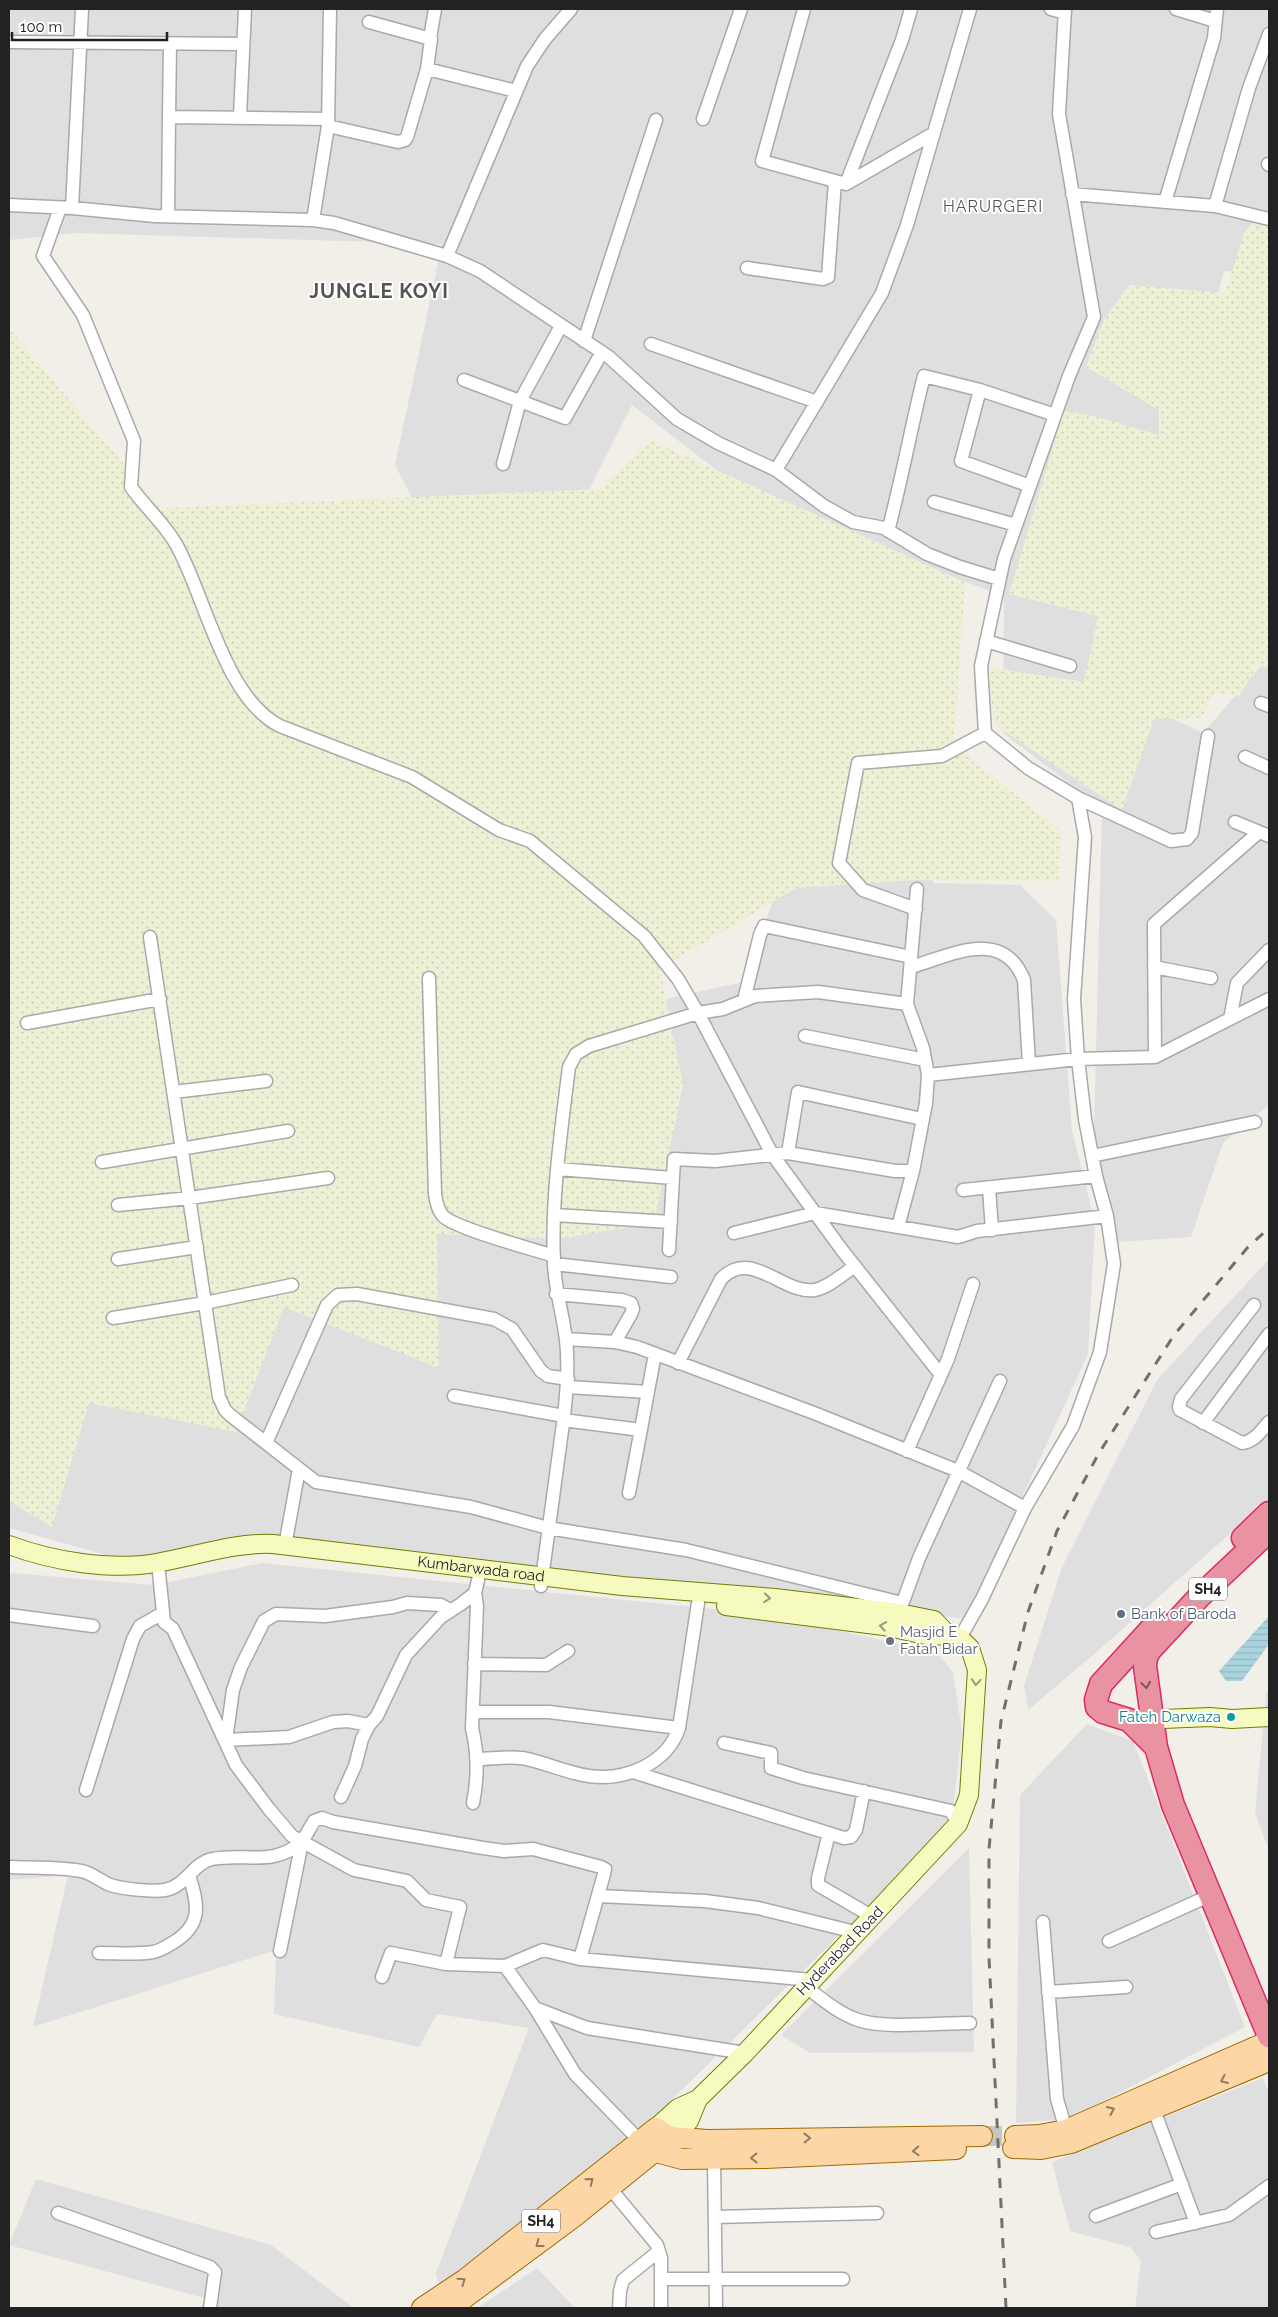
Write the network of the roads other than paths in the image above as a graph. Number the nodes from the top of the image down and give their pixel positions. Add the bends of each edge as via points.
1 (82, 9) edge
2 (245, 9) edge
3 (330, 9) edge
4 (435, 9) edge
5 (571, 9) edge
6 (741, 9) edge
7 (804, 9) edge
8 (912, 9) edge
9 (970, 9) edge
10 (1051, 9) edge
11 (1176, 9) edge
12 (1065, 11) edge
13 (1216, 15) edge
14 (369, 22) dead end
15 (1269, 34) edge
16 (430, 38) junction
17 (9, 42) edge
18 (79, 44) junction
19 (170, 44) junction
20 (243, 44) junction
21 (427, 69) junction
22 (516, 91) junction
23 (169, 117) junction
24 (240, 117) junction
25 (656, 120) dead end
26 (703, 120) dead end
27 (328, 122) junction
28 (934, 133) junction
29 (841, 183) junction
30 (1072, 194) junction
31 (1165, 202) junction
32 (9, 206) edge
33 (1215, 206) junction
34 (66, 208) junction
35 (168, 216) junction
36 (1269, 219) edge
37 (313, 220) junction
38 (448, 256) junction
39 (748, 268) dead end
40 (561, 326) junction
41 (584, 341) junction
42 (651, 344) dead end
43 (602, 352) junction
44 (464, 380) dead end
45 (980, 390) junction
46 (520, 401) junction
47 (817, 402) junction
48 (1055, 415) junction
49 (503, 464) dead end
50 (776, 470) junction
51 (1030, 486) junction
52 (934, 502) dead end
53 (1016, 525) junction
54 (888, 531) junction
55 (1000, 579) junction
56 (986, 641) junction
57 (1070, 666) dead end
58 (985, 733) junction
59 (1208, 736) dead end
60 (1245, 757) dead end
61 (1269, 768) edge
62 (1078, 798) junction
63 (1235, 822) dead end
64 (1264, 834) edge
65 (917, 889) dead end
66 (916, 909) junction
67 (150, 937) dead end
68 (1269, 950) edge
69 (911, 962) junction
70 (1154, 967) junction
71 (429, 978) dead end
72 (1211, 978) dead end
73 (1269, 999) edge
74 (160, 1000) junction
75 (744, 1000) junction
76 (907, 1004) junction
77 (698, 1013) junction
78 (1230, 1019) junction
79 (27, 1022) dead end
80 (805, 1036) dead end
81 (1155, 1057) junction
82 (1078, 1059) junction
83 (925, 1060) junction
84 (1029, 1064) junction
85 (928, 1075) junction
86 (266, 1081) dead end
87 (174, 1092) junction
88 (922, 1119) junction
89 (1255, 1122) dead end
90 (288, 1132) dead end
91 (182, 1148) junction
92 (788, 1153) junction
93 (772, 1154) junction
94 (1092, 1156) junction
95 (102, 1162) dead end
96 (558, 1169) junction
97 (913, 1171) junction
98 (1096, 1176) junction
99 (328, 1178) dead end
100 (673, 1178) junction
101 (989, 1188) junction
102 (962, 1190) dead end
103 (190, 1198) junction
104 (118, 1205) dead end
105 (815, 1213) junction
106 (554, 1215) junction
107 (1107, 1216) junction
108 (671, 1222) junction
109 (898, 1227) junction
110 (992, 1230) junction
111 (734, 1233) dead end
112 (197, 1247) junction
113 (669, 1250) dead end
114 (118, 1259) dead end
115 (554, 1260) junction
116 (855, 1266) junction
117 (671, 1277) dead end
118 (292, 1284) dead end
119 (973, 1284) dead end
120 (556, 1294) junction
121 (205, 1303) junction
122 (1254, 1305) dead end
123 (113, 1318) dead end
124 (1269, 1334) edge
125 (566, 1340) junction
126 (615, 1342) junction
127 (656, 1354) junction
128 (678, 1362) junction
129 (941, 1375) junction
130 (1000, 1381) dead end
131 (568, 1383) junction
132 (648, 1392) junction
133 (454, 1396) dead end
134 (563, 1418) junction
135 (1269, 1422) edge
136 (1203, 1423) junction
137 (641, 1430) junction
138 (266, 1443) junction
139 (908, 1451) junction
140 (299, 1469) junction
141 (958, 1471) junction
142 (629, 1493) dead end
143 (1026, 1508) junction
144 (1269, 1513) edge
145 (548, 1528) junction
146 (1269, 1532) edge
147 (286, 1546) junction
148 (10, 1554) edge
149 (159, 1573) junction
150 (541, 1581) junction
151 (476, 1586) junction
152 (698, 1603) junction
153 (900, 1608) junction
154 (450, 1610) junction
155 (163, 1614) junction
156 (9, 1615) edge
157 (93, 1626) dead end
158 (954, 1637) junction
159 (568, 1651) dead end
160 (474, 1664) junction
161 (472, 1712) junction
162 (1269, 1717) edge
163 (1129, 1720) junction
164 (1153, 1720) junction
165 (369, 1725) junction
166 (679, 1728) junction
167 (226, 1740) junction
168 (724, 1743) dead end
169 (1156, 1747) junction
170 (476, 1760) junction
171 (633, 1772) junction
172 (86, 1790) dead end
173 (864, 1791) junction
174 (969, 1795) joint
175 (341, 1797) dead end
176 (473, 1803) dead end
177 (958, 1824) junction
178 (830, 1834) junction
179 (302, 1842) junction
180 (12, 1867) dead end
181 (189, 1875) junction
182 (1212, 1895) junction
183 (598, 1896) junction
184 (873, 1917) junction
185 (1043, 1922) dead end
186 (858, 1933) junction
187 (1109, 1941) dead end
188 (280, 1951) dead end
189 (99, 1953) dead end
190 (580, 1958) junction
191 (446, 1964) junction
192 (505, 1966) junction
193 (382, 1977) dead end
194 (809, 1984) junction
195 (1126, 1988) dead end
196 (1048, 1992) junction
197 (535, 2008) junction
198 (970, 2023) dead end
199 (1269, 2036) edge
200 (1269, 2041) edge
201 (745, 2052) junction
202 (1269, 2061) edge
203 (1154, 2110) junction
204 (1066, 2130) junction
205 (664, 2133) junction
206 (640, 2140) junction
207 (656, 2152) junction
208 (714, 2159) junction
209 (1182, 2184) junction
210 (1269, 2186) edge
211 (610, 2188) junction
212 (58, 2213) dead end
213 (878, 2213) dead end
214 (1096, 2216) dead end
215 (715, 2217) junction
216 (1196, 2223) junction
217 (1156, 2232) dead end
218 (659, 2251) junction
219 (661, 2278) junction
220 (715, 2279) junction
221 (842, 2279) dead end
222 (210, 2308) edge
223 (422, 2308) edge
224 (452, 2308) edge
225 (619, 2308) edge
226 (661, 2308) edge
227 (716, 2308) edge

1 - 18 street
2 - 20 street
3 - 27 street
4 - 16 street
5 - 22 street via 531,59
6 - 26 street
7 - 29 street via 761,159
8 - 29 street
9 - 28 street
10 - 12 street
11 - 13 street
12 - 30 street via 1059,114
13 - 31 street via 1214,38
14 - 16 street
15 - 33 street
16 - 21 street
17 - 18 street
18 - 19 street
18 - 34 street
19 - 20 street
19 - 23 street
20 - 24 street
21 - 22 street
21 - 27 street via 405,140 398,142
22 - 38 street
23 - 24 street
23 - 35 street
24 - 27 street
25 - 41 street
27 - 37 street
28 - 29 street
28 - 47 street via 882,293
29 - 39 street via 828,277
30 - 31 street
30 - 48 street via 1094,317
31 - 33 street
32 - 34 street
33 - 36 street
34 - 35 street
34 - 77 street via 43,256 83,314 134,441 130,487 177,546 216,638 254,708 280,726 412,777 498,830 530,841 644,936 678,979
35 - 37 street
37 - 38 street via 334,223
38 - 40 street via 480,271
40 - 41 street
40 - 46 street
41 - 43 street
42 - 47 street
43 - 46 street via 565,418
43 - 50 street via 677,419 718,443
44 - 46 street
45 - 48 street
45 - 51 street via 961,461
45 - 54 street via 924,376
46 - 49 street
47 - 50 street
48 - 51 street
50 - 54 street via 824,506 854,522
51 - 53 street
52 - 53 street
53 - 55 street
54 - 55 street via 927,554
55 - 56 street
56 - 57 street
56 - 58 street via 981,666
58 - 62 street via 1028,768
58 - 66 street via 942,756 858,763 839,863 863,890
59 - 62 street via 1192,833 1187,839 1171,841
60 - 61 street
62 - 82 street via 1084,837 1074,999
63 - 64 street
64 - 70 street via 1154,924
65 - 66 street
66 - 69 street
67 - 74 street
68 - 78 street via 1235,986
69 - 75 street via 764,926
69 - 76 street
69 - 84 street via 982,948 1009,956 1024,980
70 - 72 street
70 - 81 street
71 - 115 street via 437,1206 442,1215 455,1223
73 - 78 street
74 - 79 street
74 - 87 street
75 - 76 street via 771,994 818,992
75 - 77 street via 723,1009
76 - 83 street
77 - 93 street
77 - 96 street via 602,1041 576,1054 569,1067
78 - 81 street
80 - 83 street
81 - 82 street
82 - 84 street
82 - 94 street
83 - 85 street
84 - 85 street
85 - 88 street
86 - 87 street
87 - 91 street
88 - 92 street via 798,1092
88 - 97 street
89 - 94 street
90 - 91 street
91 - 95 street
91 - 103 street
92 - 93 street
92 - 97 street via 895,1171
93 - 100 street via 715,1161 674,1159
93 - 105 street
94 - 98 street
96 - 100 street
96 - 106 street
97 - 109 street
98 - 101 street
98 - 107 street
99 - 103 street
100 - 108 street
101 - 102 street
101 - 110 street
103 - 104 street
103 - 112 street
105 - 109 street
105 - 111 street
105 - 116 street
106 - 108 street
106 - 115 street
107 - 110 street
107 - 143 street via 1114,1264 1100,1352 1073,1426
108 - 113 street
109 - 110 street via 958,1236
112 - 114 street
112 - 121 street
115 - 117 street
115 - 120 street
116 - 128 street via 815,1290 750,1268 730,1271 721,1279
116 - 129 street
118 - 121 street
119 - 129 street
120 - 125 street
120 - 126 street via 622,1300 631,1304 633,1309
121 - 123 street
121 - 138 street via 221,1403 230,1415
122 - 136 street via 1178,1403 1180,1410
124 - 136 street
125 - 126 street
125 - 131 street
126 - 127 street
127 - 128 street
127 - 132 street
128 - 139 street
129 - 139 street
130 - 141 street
131 - 132 street
131 - 134 street
131 - 138 street via 541,1371 512,1329 494,1320 357,1294 338,1295 327,1305
132 - 137 street
133 - 134 street
134 - 137 street
134 - 145 street
135 - 136 street via 1255,1438 1242,1443
137 - 142 street
138 - 140 street
139 - 141 street
140 - 145 street via 316,1482 471,1507
140 - 147 street
141 - 143 street
141 - 153 street
143 - 158 street via 982,1599
144 - 163 highway, SH4 via 1188,1588 1100,1684 1097,1707
145 - 150 street
145 - 153 street via 686,1550
146 -> 164 highway, SH4 via 1199,1597 1150,1650 1145,1666
147 - 148 street, Kumbarwada road via 256,1544 134,1566
147 - 150 street, Kumbarwada road
148 - 149 street, Kumbarwada road via 40,1567 77,1573
149 - 151 street, Kumbarwada road via 254,1552
149 - 155 street
150 - 151 street, Kumbarwada road
150 - 152 street, Kumbarwada road
150 -> 153 street, Kumbarwada road
151 - 154 street via 461,1604
151 - 160 street
158 -> 152 street, Kumbarwada road
152 - 166 street
153 - 158 street, Kumbarwada road via 934,1620
154 - 165 street via 406,1655 377,1716
154 - 167 street via 441,1604 407,1603 393,1608 325,1616 276,1614 264,1621 241,1667 233,1690
155 - 167 street via 164,1622 173,1629
155 - 172 street via 140,1626 133,1638
156 - 157 street
158 -> 174 street, Kumbarwada road via 970,1648 977,1670
159 - 160 street via 542,1666
160 - 161 street
161 - 166 street via 549,1712
161 - 170 street
162 - 164 street
163 - 164 street
163 - 169 highway
164 - 169 highway
165 - 167 street via 332,1722 289,1737
165 - 175 street
166 - 171 street via 673,1741 654,1763
167 - 179 street via 243,1776 292,1836
168 - 173 street via 771,1753 771,1768
169 - 182 highway via 1173,1805
170 - 171 street via 521,1758 597,1777
170 - 176 street
171 - 178 street
173 - 177 street via 951,1811
173 - 178 street via 856,1830 851,1837
174 - 177 street, Hyderabad Road / SH4
177 - 184 street, Hyderabad Road / SH4
178 - 184 street via 818,1885
179 - 181 street via 289,1853 268,1858 206,1861
179 - 183 street via 314,1821 322,1818 483,1848 533,1850 605,1869
179 - 188 street
179 - 191 street via 354,1870 407,1881 426,1900 460,1907
180 - 181 street via 82,1871 112,1886 160,1891 174,1887
181 - 189 street via 196,1909 195,1921 186,1934 155,1952
182 - 187 street
182 - 199 highway
183 - 186 street via 705,1901 758,1908
183 - 190 street
184 - 186 street, Hyderabad Road / SH4
185 - 196 street
186 - 194 street, Hyderabad Road / SH4
190 - 192 street via 543,1950
190 - 194 street
191 - 192 street
191 - 193 street via 391,1953
192 - 197 street
194 - 198 street via 836,2010 858,2020 877,2024
194 - 201 street, Hyderabad Road / SH4
195 - 196 street
196 - 204 street via 1057,2099
197 - 201 street via 587,2028
197 - 206 street via 575,2074
204 -> 200 main road
201 - 205 street, Hyderabad Road / SH4 via 698,2099 689,2122
202 -> 203 main road
203 - 204 main road via 1071,2143 1041,2149 1014,2142
203 - 209 street
205 - 206 main road, Hyderabad Road / SH4
205 - 207 main road, Hyderabad Road / SH4
205 -> 208 main road via 716,2140 982,2142
206 - 207 main road
223 -> 206 main road, Hyderabad Road / SH4 via 532,2228
207 - 208 main road via 682,2159
207 - 211 main road, Hyderabad Road / SH4
208 - 215 street
209 - 214 street
209 - 216 street
210 - 216 street via 1234,2212
211 - 218 street via 649,2233
211 -> 224 main road, Hyderabad Road / SH4
212 - 222 street via 210,2268 216,2279
213 - 215 street
215 - 220 street
216 - 217 street
218 - 219 street
218 - 225 street via 624,2280
219 - 220 street
219 - 226 street
220 - 221 street
220 - 227 street

